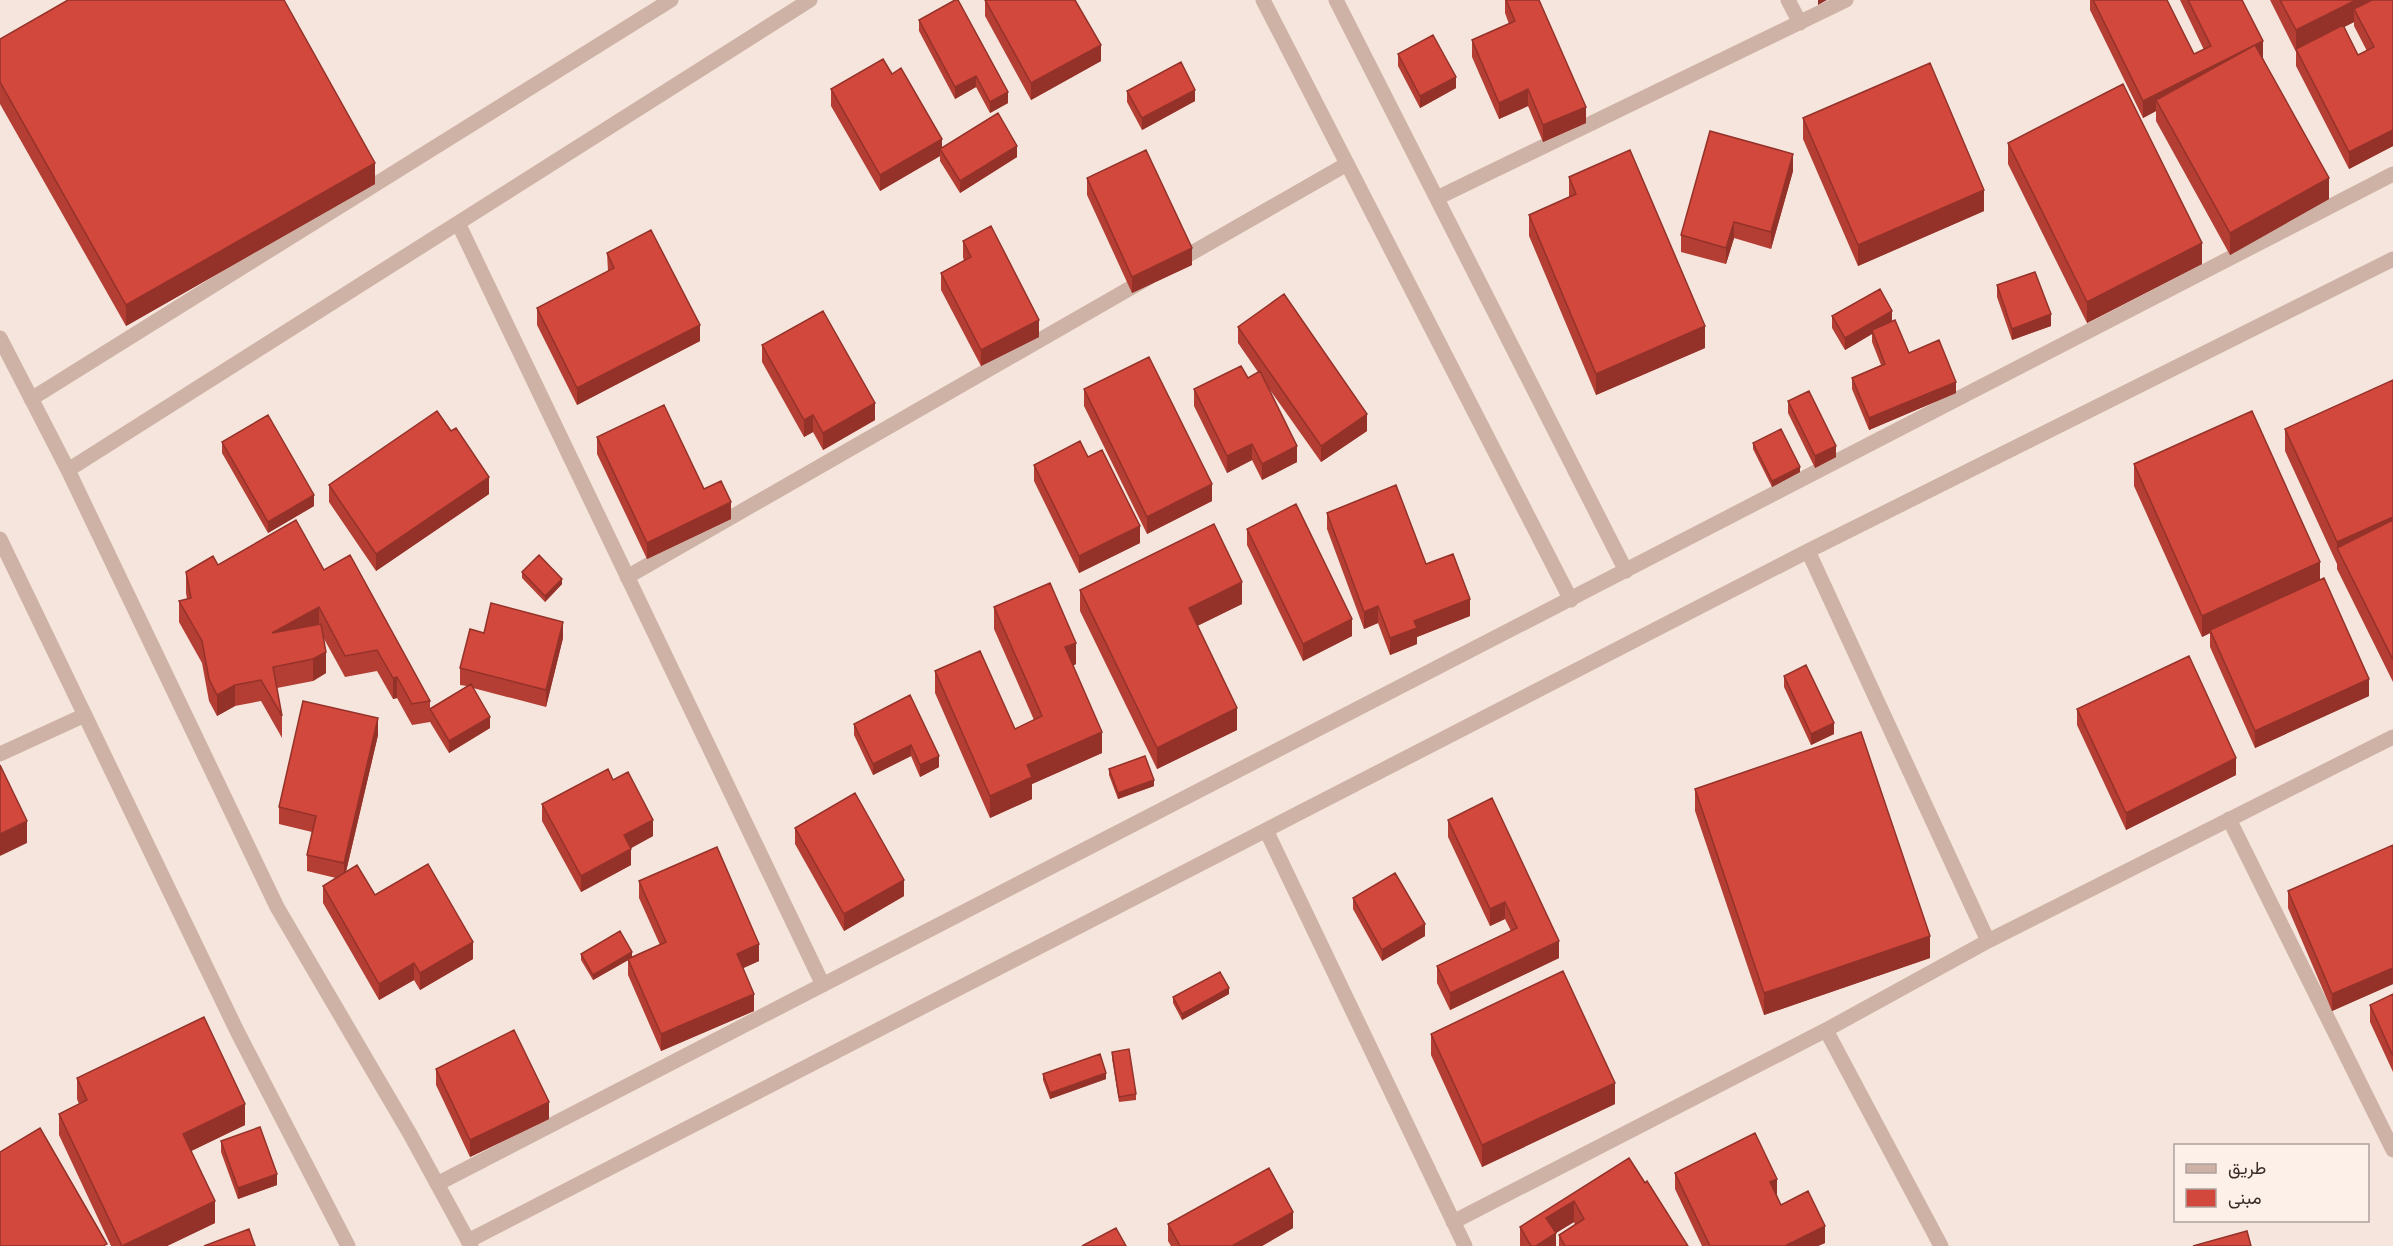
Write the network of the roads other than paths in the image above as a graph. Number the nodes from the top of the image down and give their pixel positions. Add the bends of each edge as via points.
1 (671, 0) edge
2 (810, 0) edge
3 (1263, 0) edge
4 (1336, 0) edge
5 (1788, 0) edge
6 (1846, 0) edge
7 (1800, 22) junction
8 (1347, 164) junction
9 (2393, 174) edge
10 (1437, 198) junction
11 (458, 223) junction
12 (2393, 259) edge
13 (0, 338) edge
14 (31, 399) junction
15 (68, 470) junction
16 (0, 538) edge
17 (1808, 551) junction
18 (1626, 571) junction
19 (627, 577) junction
20 (1571, 600) junction
21 (85, 715) junction
22 (2393, 737) edge
23 (0, 754) edge
24 (2229, 819) junction
25 (1266, 830) junction
26 (1988, 941) junction
27 (823, 985) junction
28 (1826, 1030) junction
29 (2393, 1150) edge
30 (437, 1184) junction
31 (1452, 1222) junction
32 (469, 1244) edge
33 (348, 1246) edge
34 (1465, 1246) edge
35 (1941, 1246) edge

1 - 14 street
2 - 11 street
3 - 8 street
4 - 10 street
5 - 7 street
6 - 7 street
7 - 10 street
8 - 19 street
8 - 20 street
9 - 18 street
10 - 18 street
11 - 15 street
11 - 19 street
12 - 17 street
13 - 14 street
14 - 15 street
15 - 30 street via 277,907
16 - 21 street
17 - 25 street
17 - 26 street
18 - 20 street
19 - 27 street
20 - 27 street
21 - 23 street
21 - 33 street via 237,1031
22 - 24 street
24 - 26 street
24 - 29 street
25 - 31 street
25 - 32 street
26 - 28 street
27 - 30 street
28 - 31 street
28 - 35 street
30 - 32 street
31 - 34 street

